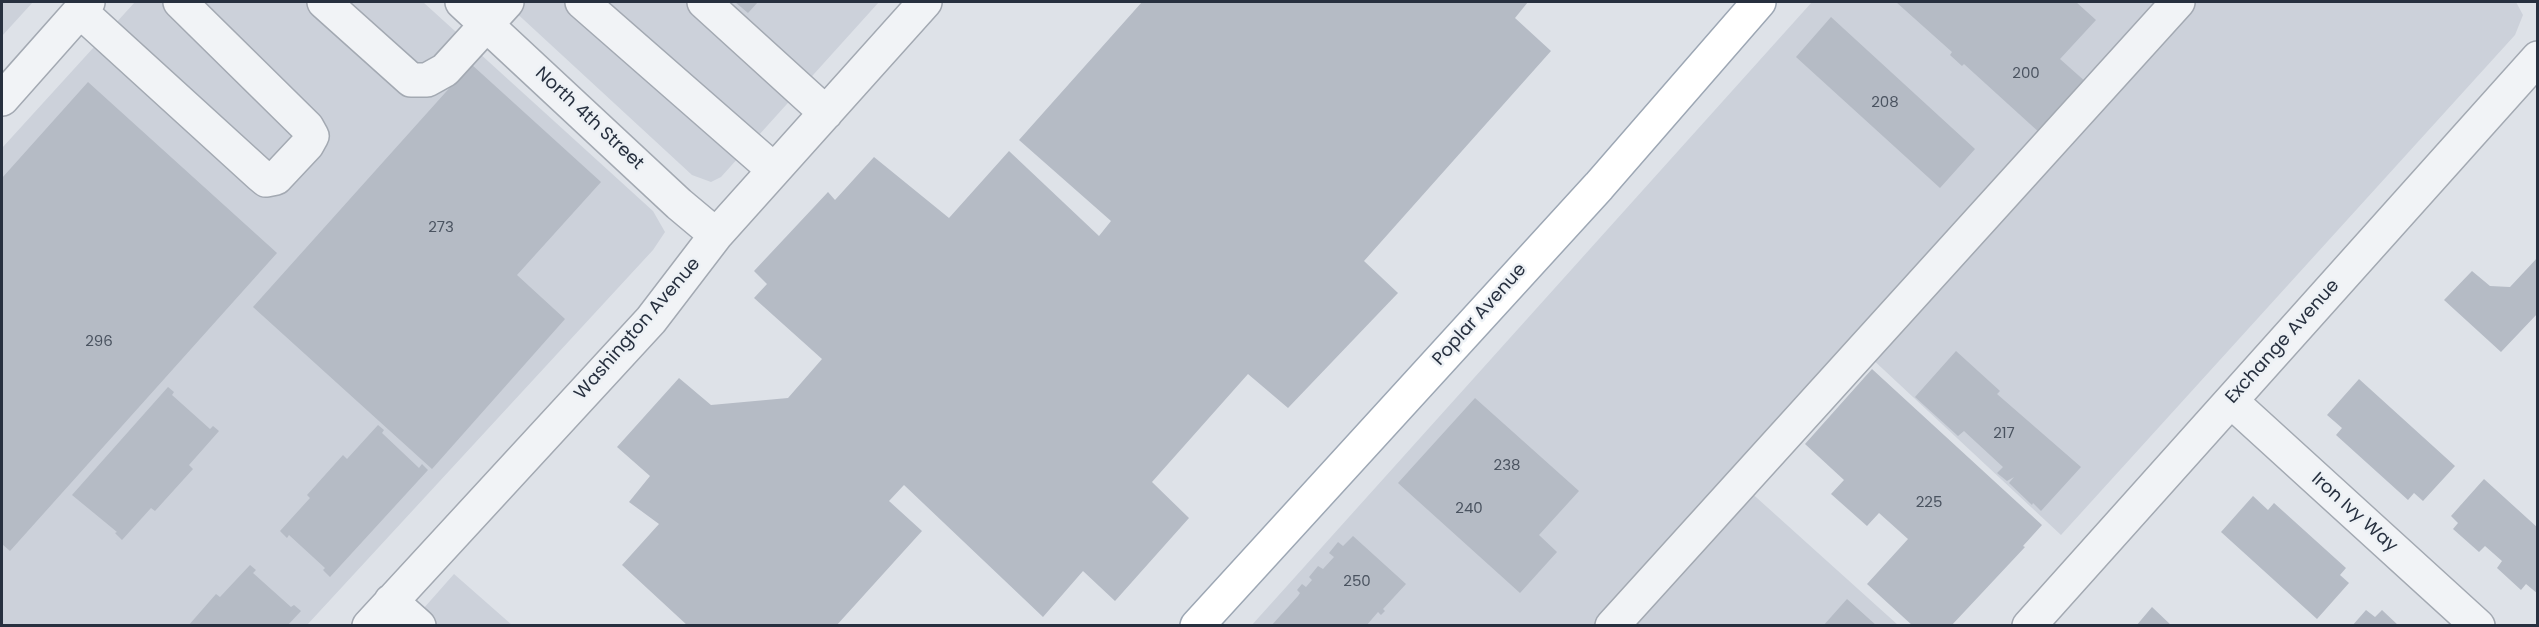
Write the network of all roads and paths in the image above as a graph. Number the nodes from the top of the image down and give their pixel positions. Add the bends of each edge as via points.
1 (180, 2) edge
2 (324, 2) edge
3 (462, 2) edge
4 (582, 2) edge
5 (704, 2) edge
6 (925, 2) edge
7 (1759, 2) edge
8 (2178, 2) edge
9 (84, 6) edge
10 (497, 13) edge
11 (2538, 58) edge
12 (2, 99) edge
13 (826, 113) junction
14 (774, 170) junction
15 (716, 235) junction
16 (2230, 401) junction
17 (391, 601) junction
18 (369, 626) edge
19 (419, 626) edge
20 (1197, 626) edge
21 (1612, 626) edge
22 (2029, 626) edge
23 (2478, 626) edge

1 - 9 street via 312,136 276,178 266,180 260,175
2 - 10 street via 411,80 427,80 445,70
3 - 10 street, North 4th Street
4 - 14 street
5 - 13 street
6 - 13 street, Washington Avenue
7 - 20 main road, Poplar Avenue via 1599,186
8 - 21 street
9 - 12 street
10 - 15 street, North 4th Street via 679,204
11 - 16 street, Exchange Avenue
13 - 14 street, Washington Avenue
14 - 15 street, Washington Avenue
15 - 17 street, Washington Avenue via 651,320
16 - 22 street, Exchange Avenue
16 - 23 street, Iron Ivy Way
17 - 18 street, Washington Avenue
17 - 19 street

